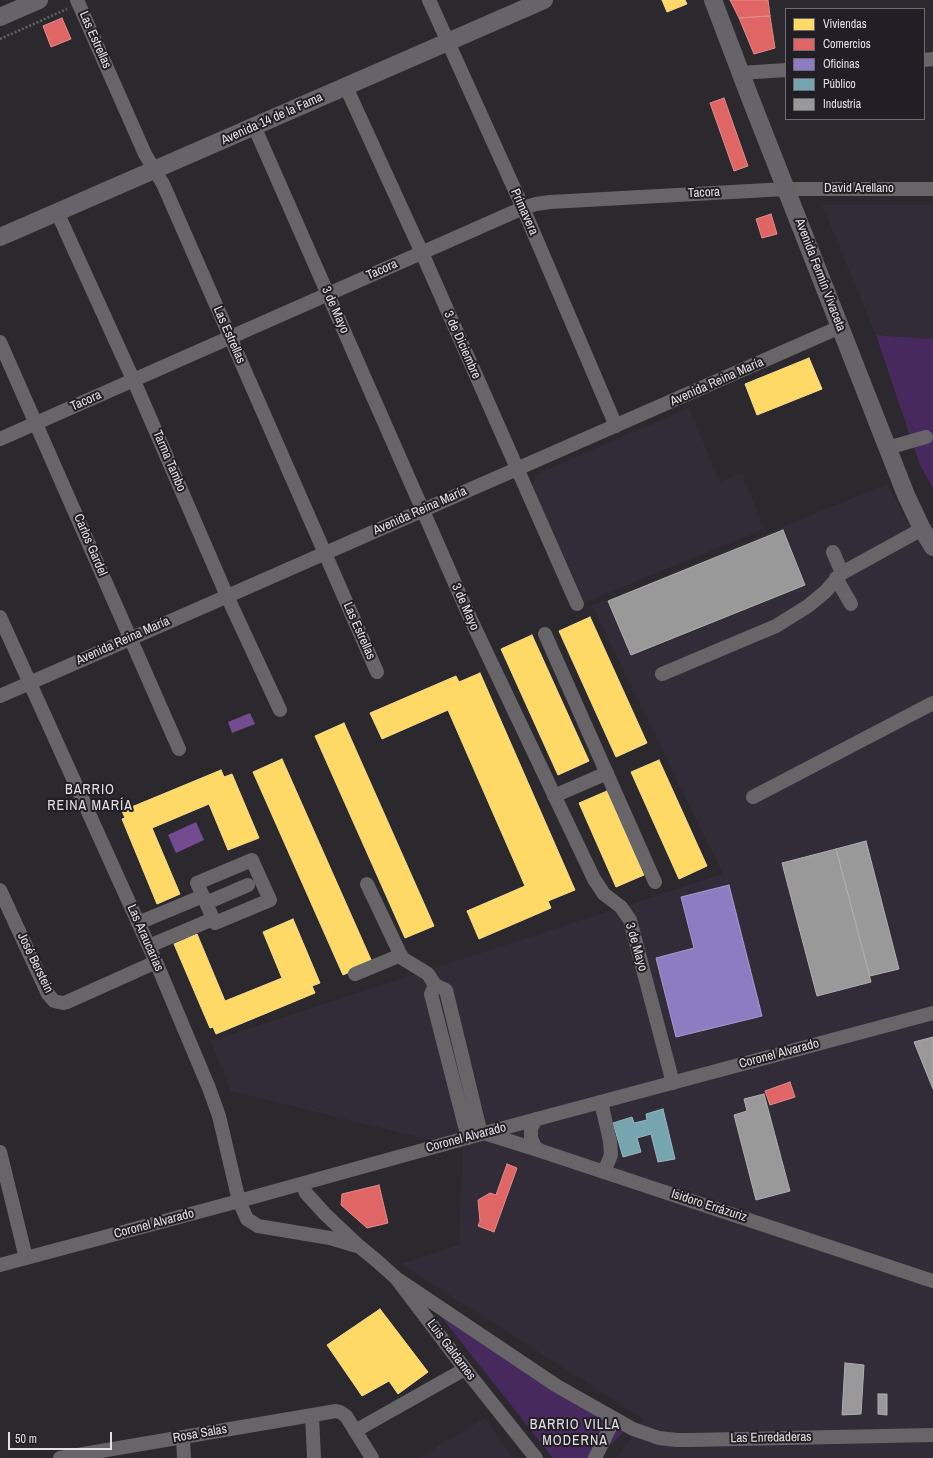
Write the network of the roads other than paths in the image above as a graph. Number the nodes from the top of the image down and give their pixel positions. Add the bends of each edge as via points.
1 (39, 0) edge
2 (429, 0) edge
3 (544, 0) edge
4 (713, 0) edge
5 (78, 2) edge
6 (0, 17) edge
7 (448, 42) junction
8 (785, 70) edge
9 (740, 73) junction
10 (346, 87) junction
11 (254, 126) junction
12 (154, 170) junction
13 (786, 189) junction
14 (933, 189) edge
15 (523, 208) junction
16 (57, 212) junction
17 (0, 237) edge
18 (422, 253) junction
19 (328, 294) junction
20 (840, 327) junction
21 (230, 337) junction
22 (0, 342) edge
23 (134, 380) junction
24 (36, 423) junction
25 (616, 426) junction
26 (926, 437) dead end
27 (0, 439) edge
28 (887, 448) junction
29 (517, 469) junction
30 (423, 510) junction
31 (922, 529) junction
32 (933, 548) edge
33 (833, 552) dead end
34 (325, 553) junction
35 (839, 576) junction
36 (227, 596) junction
37 (577, 604) dead end
38 (851, 604) dead end
39 (0, 617) edge
40 (545, 634) dead end
41 (130, 639) junction
42 (377, 672) dead end
43 (662, 674) dead end
44 (29, 683) junction
45 (0, 696) edge
46 (933, 703) edge
47 (280, 710) dead end
48 (178, 749) dead end
49 (607, 773) junction
50 (554, 796) junction
51 (753, 797) dead end
52 (655, 882) dead end
53 (367, 884) dead end
54 (248, 885) dead end
55 (0, 890) edge
56 (204, 900) junction
57 (213, 919) junction
58 (138, 923) junction
59 (149, 946) junction
60 (401, 955) junction
61 (156, 962) junction
62 (355, 974) dead end
63 (435, 985) junction
64 (933, 1013) edge
65 (673, 1083) junction
66 (600, 1102) junction
67 (536, 1119) junction
68 (483, 1134) junction
69 (468, 1138) junction
70 (541, 1151) junction
71 (0, 1152) edge
72 (604, 1172) junction
73 (302, 1184) junction
74 (239, 1201) junction
75 (360, 1248) junction
76 (26, 1258) junction
77 (0, 1265) edge
78 (396, 1278) junction
79 (933, 1281) edge
80 (465, 1369) junction
81 (312, 1415) junction
82 (614, 1419) junction
83 (355, 1431) junction
84 (933, 1435) edge
85 (183, 1437) junction
86 (60, 1458) edge
87 (184, 1458) edge
88 (314, 1458) edge
89 (372, 1458) edge
90 (536, 1458) edge
91 (595, 1458) edge

1 - 6 main road
2 - 7 street, Primavera
3 - 7 main road, Avenida 14 de la Fama
4 - 9 main road, Avenida Fermín Vivaceta
5 - 12 street, Las Estrellas
7 - 10 main road, Avenida 14 de la Fama
7 - 15 street, Primavera
8 - 9 street
9 - 13 main road, Avenida Fermín Vivaceta
10 - 11 main road, Avenida 14 de la Fama
10 - 18 street, 3 de Diciembre
11 - 12 main road, Avenida 14 de la Fama
11 - 19 street, 3 de Mayo
12 - 16 main road, Avenida 14 de la Fama
12 - 21 street, Las Estrellas via 163,184
13 - 14 street, David Arellano
13 - 15 street, Tacora via 550,202
13 - 20 main road, Avenida Fermín Vivaceta
15 - 18 street, Tacora
15 - 25 street, Primavera
16 - 17 main road, Avenida 14 de la Fama
16 - 23 street, Tarma Tambo
18 - 19 street, Tacora
18 - 29 street, 3 de Diciembre
19 - 21 street, Tacora
19 - 30 street, 3 de Mayo
20 - 25 street, Avenida Reina María
20 - 28 main road, Avenida Fermín Vivaceta
21 - 23 street, Tacora
21 - 34 street, Las Estrellas
22 - 24 street, Carlos Gardel
23 - 24 street, Tacora
23 - 36 street, Tarma Tambo
24 - 27 street, Tacora
24 - 41 street, Carlos Gardel
25 - 29 street, Avenida Reina María
26 - 28 street
28 - 31 main road, Avenida Fermín Vivaceta
29 - 30 street, Avenida Reina María
29 - 37 street, 3 de Diciembre
30 - 34 street, Avenida Reina María
30 - 50 street, 3 de Mayo via 471,620
31 - 32 main road, Avenida Fermín Vivaceta
31 - 35 street
33 - 35 street
34 - 36 street, Avenida Reina María
34 - 42 street, Las Estrellas
35 - 38 street
35 - 43 street via 808,606 776,626
36 - 41 street, Avenida Reina María
36 - 47 street, Tarma Tambo
39 - 44 street, Las Araucarias
40 - 49 street
41 - 44 street, Avenida Reina María
41 - 48 street, Carlos Gardel
44 - 45 street, Avenida Reina María
44 - 58 street, Las Araucarias
46 - 51 street
49 - 50 street
49 - 52 street
50 - 65 street, 3 de Mayo via 594,879 604,894 621,907 630,920
53 - 60 street
54 - 56 street
55 - 61 street, José Berstein via 48,994 54,1001 67,1002
56 - 57 street
56 - 57 street via 197,883 252,860 270,900 215,923
56 - 58 street
57 - 59 street
58 - 59 street, Las Araucarias
59 - 61 street, Las Araucarias
60 - 62 street
60 - 63 street via 428,974
61 - 74 street, Las Araucarias via 214,1101
63 - 68 street via 446,990
63 - 69 street via 431,994
64 - 65 street, Coronel Alvarado
65 - 66 street, Coronel Alvarado
66 - 67 street, Coronel Alvarado
66 - 72 street via 611,1155
67 - 68 street, Coronel Alvarado
67 - 70 street via 531,1128 530,1138
68 - 69 street, Coronel Alvarado
68 - 70 street, Isidoro Errázuriz
69 - 73 street, Coronel Alvarado
70 - 72 street, Isidoro Errázuriz
71 - 76 street
72 - 79 street, Isidoro Errázuriz
73 - 74 street, Coronel Alvarado
73 - 75 street, Luis Galdames via 312,1200
74 - 75 street, Luis Galdames via 247,1219 258,1226 330,1238
74 - 76 street, Coronel Alvarado
75 - 78 street, Luis Galdames
76 - 77 street, Coronel Alvarado
78 - 80 street, Luis Galdames
78 - 82 street, Las Enredaderas via 557,1386
80 - 83 street
80 - 90 street, Luis Galdames
81 - 83 street, Rosa Salas via 340,1412 346,1416
81 - 85 street, Rosa Salas
81 - 88 street
82 - 84 street, Las Enredaderas via 658,1438 677,1440
82 - 91 street
83 - 89 street
85 - 86 street, Rosa Salas
85 - 87 street

